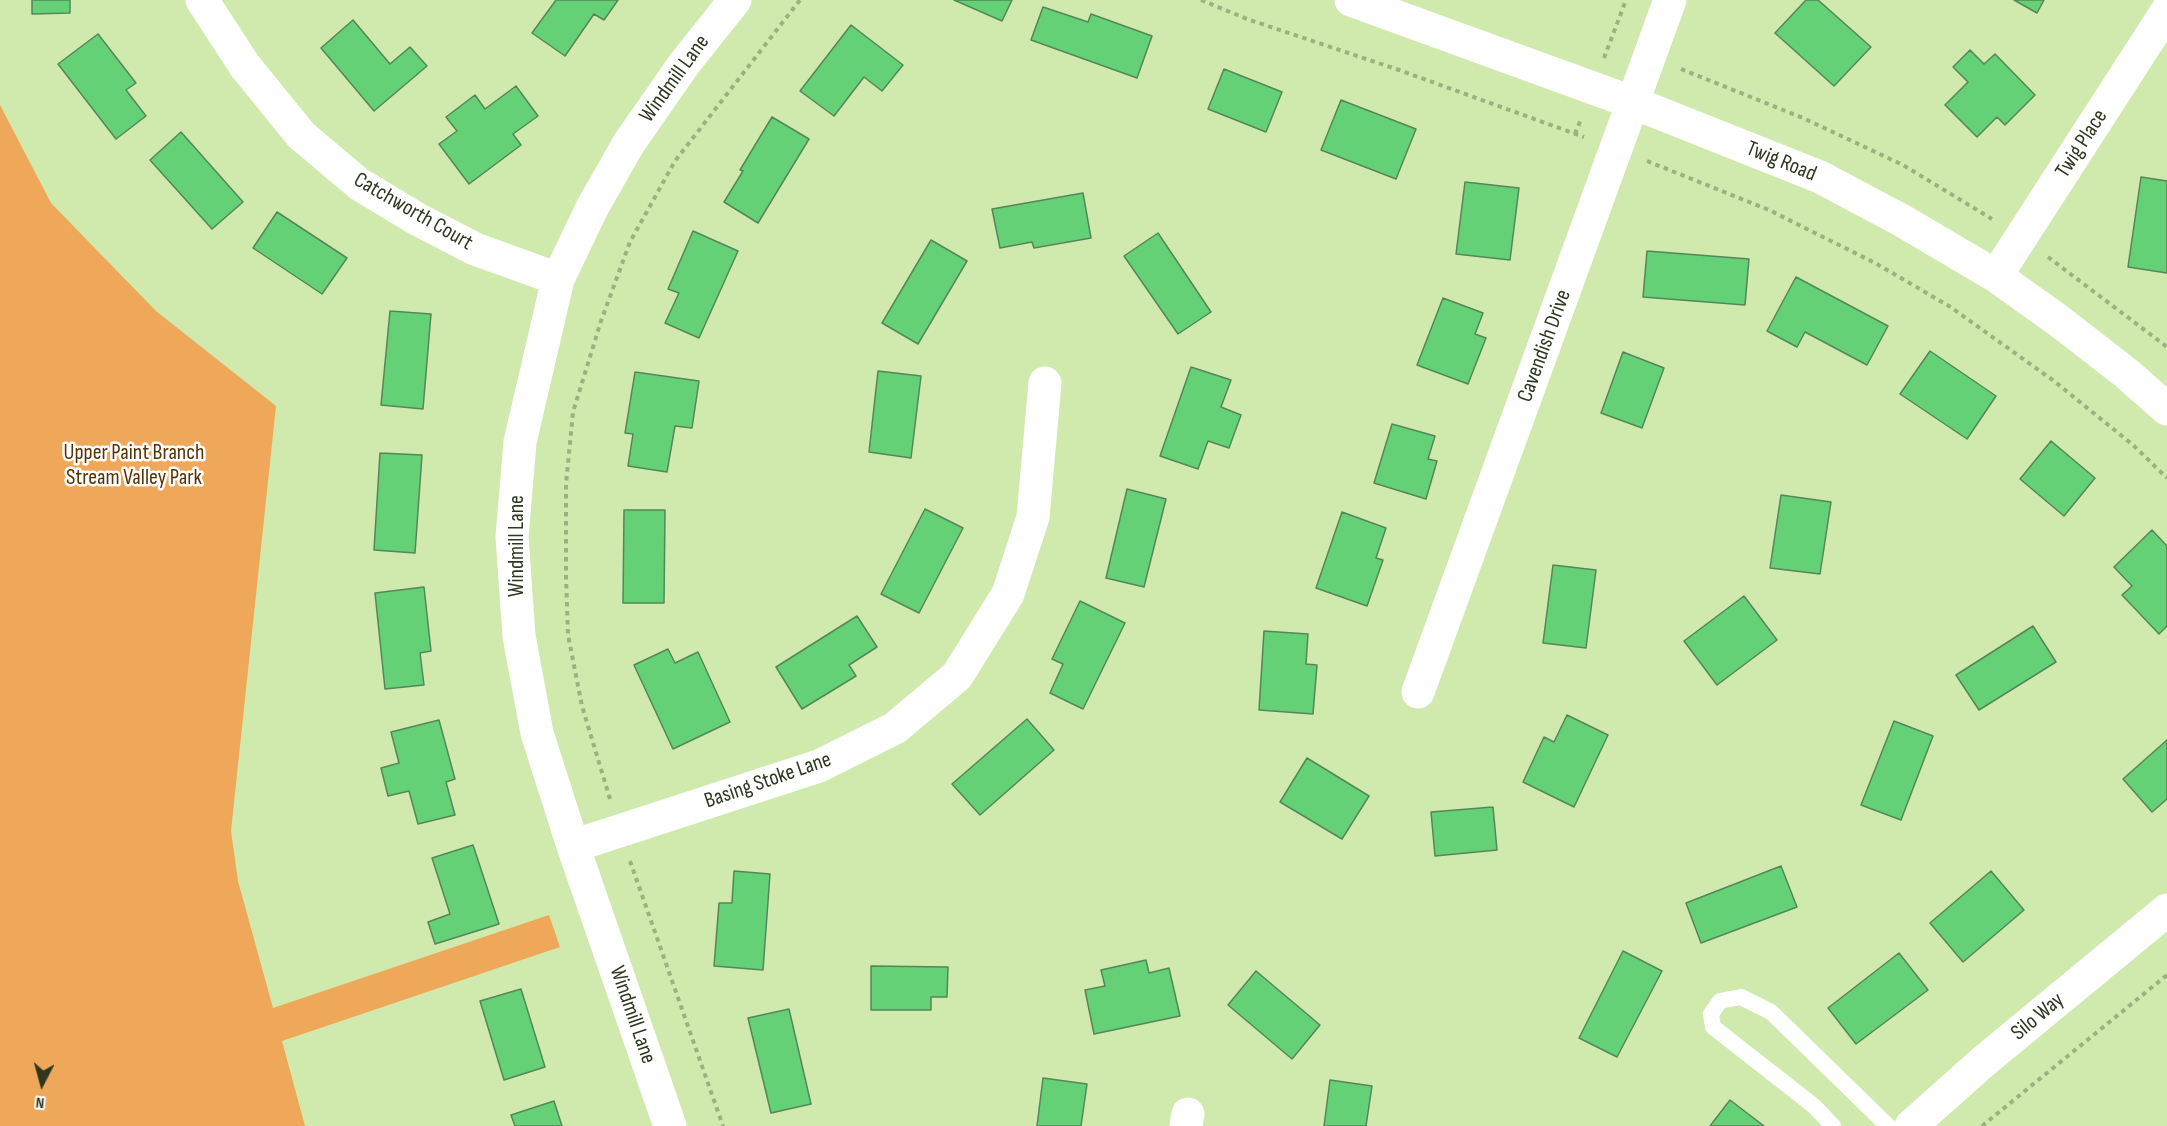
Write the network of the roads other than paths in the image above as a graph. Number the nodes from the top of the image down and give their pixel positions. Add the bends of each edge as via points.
1 (202, 0) edge
2 (735, 0) edge
3 (1351, 0) edge
4 (1670, 0) edge
5 (2167, 11) edge
6 (1634, 103) junction
7 (1996, 276) junction
8 (558, 279) junction
9 (1045, 383) dead end
10 (2167, 410) edge
11 (1418, 692) dead end
12 (573, 846) junction
13 (2167, 910) edge
14 (670, 1126) edge
15 (1833, 1126) edge
16 (1888, 1126) edge
17 (1911, 1126) edge

1 - 8 street, Catchworth Court via 245,66 301,135 359,184 475,249
2 - 8 street, Windmill Lane via 629,143
3 - 6 street, Twig Road
4 - 6 street, Cavendish Drive
5 - 7 street, Twig Place
6 - 7 street, Twig Road via 1820,177
6 - 11 street, Cavendish Drive
7 - 10 street, Twig Road via 2068,328
8 - 12 street, Windmill Lane via 520,442 512,537 519,636 537,733
9 - 12 street, Basing Stoke Lane via 1033,517 1008,594 957,676 895,728 819,766
12 - 14 street, Windmill Lane
13 - 17 street, Silo Way
15 - 16 lane via 1814,1106 1713,1027 1711,1014 1720,1001 1741,997 1771,1012

